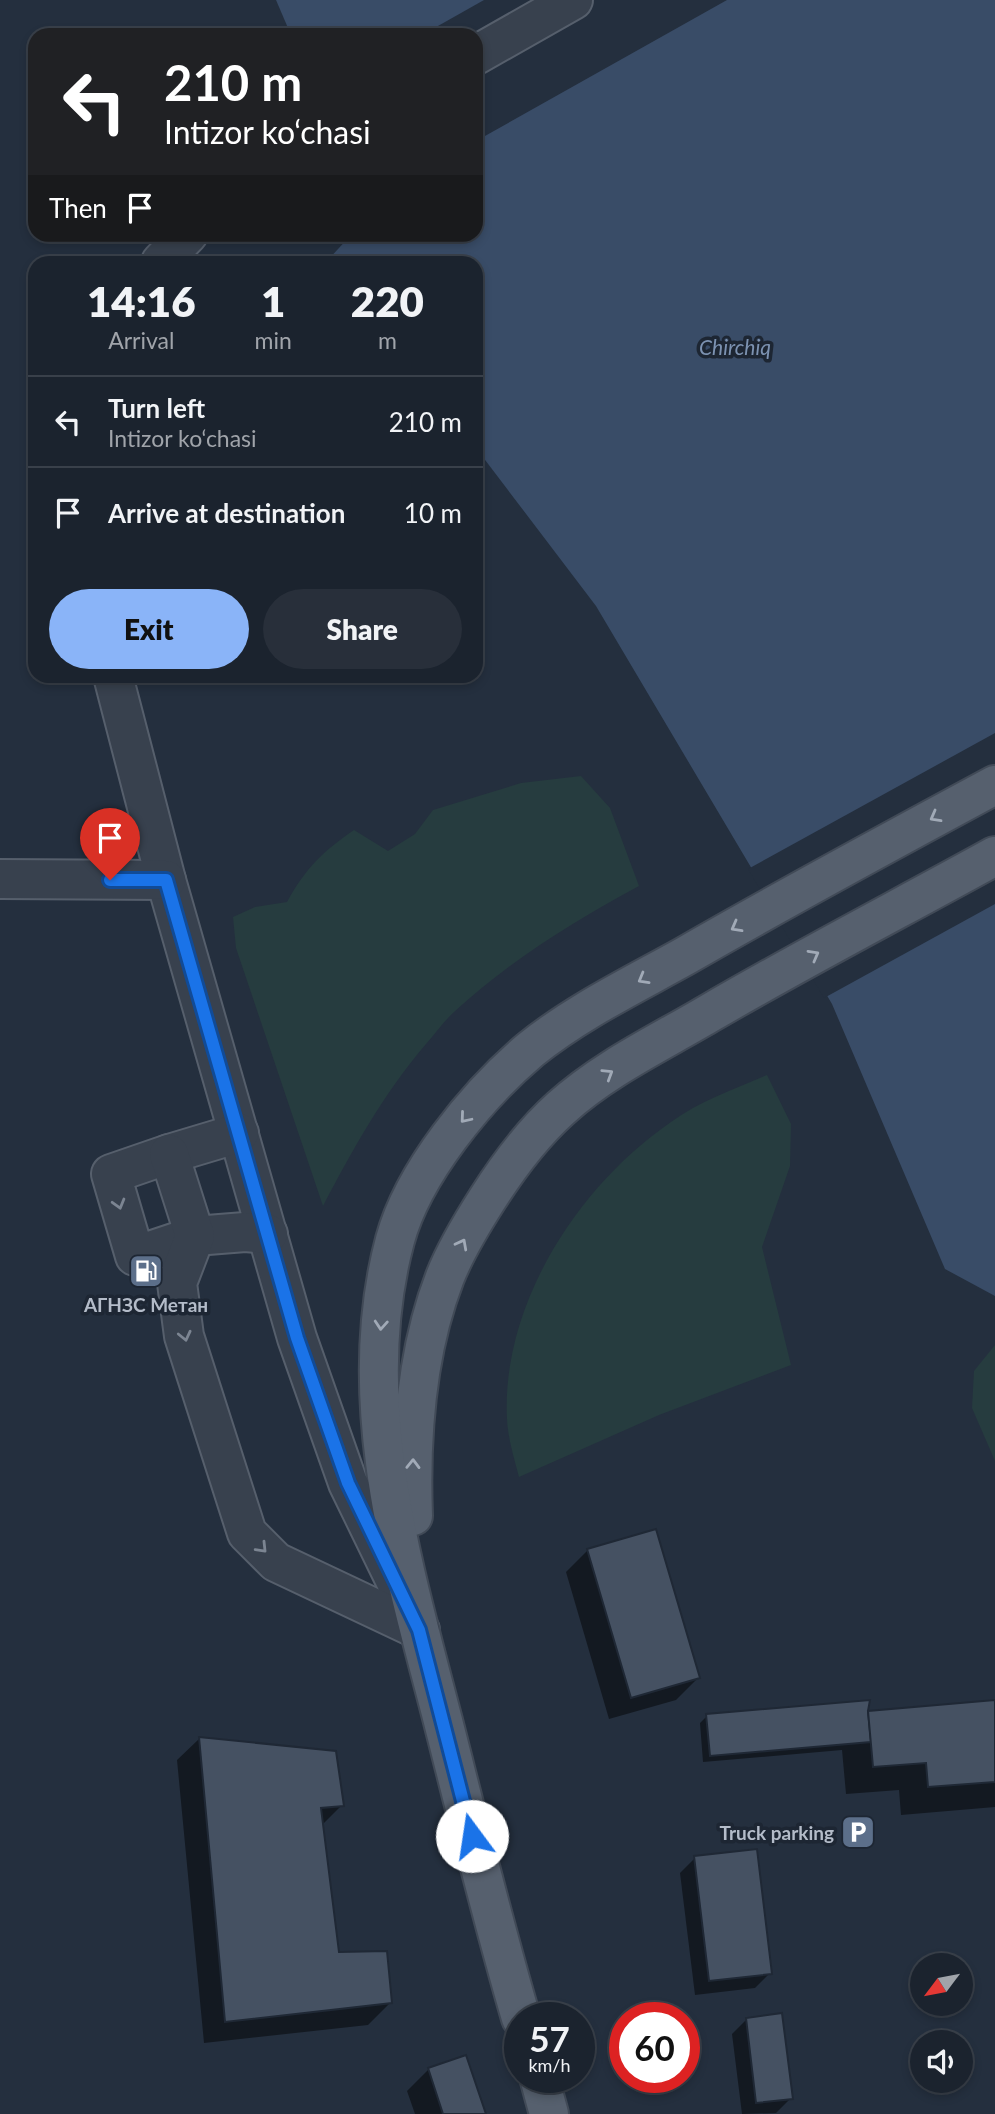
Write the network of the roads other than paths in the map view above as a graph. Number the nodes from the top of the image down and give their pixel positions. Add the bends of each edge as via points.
1 (573, 0) edge
2 (483, 51) edge
3 (180, 242) edge
4 (167, 256) edge
5 (115, 683) edge
6 (995, 785) edge
7 (995, 856) edge
8 (0, 879) edge
9 (166, 880) junction
10 (239, 1133) junction
11 (169, 1154) junction
12 (268, 1234) junction
13 (195, 1236) junction
14 (419, 1630) junction
15 (516, 2002) edge
16 (543, 2093) edge
17 (549, 2114) edge

1 - 2 lane
3 - 4 lane
5 - 9 lane
6 -> 14 main road via 580,1015 505,1074 459,1125 422,1179 396,1238 379,1353 387,1474
14 -> 7 main road via 412,1505 414,1425 424,1346 446,1275 461,1244 515,1158 588,1086 732,1000
8 - 9 lane
9 - 10 lane
10 - 11 lane
10 - 12 lane
11 - 13 lane
11 -> 13 lane via 111,1174 135,1256
12 - 13 lane
12 - 14 lane via 297,1338 348,1483
13 -> 14 lane via 177,1283 184,1336 247,1533 276,1562
14 - 15 main road
16 - 17 main road

